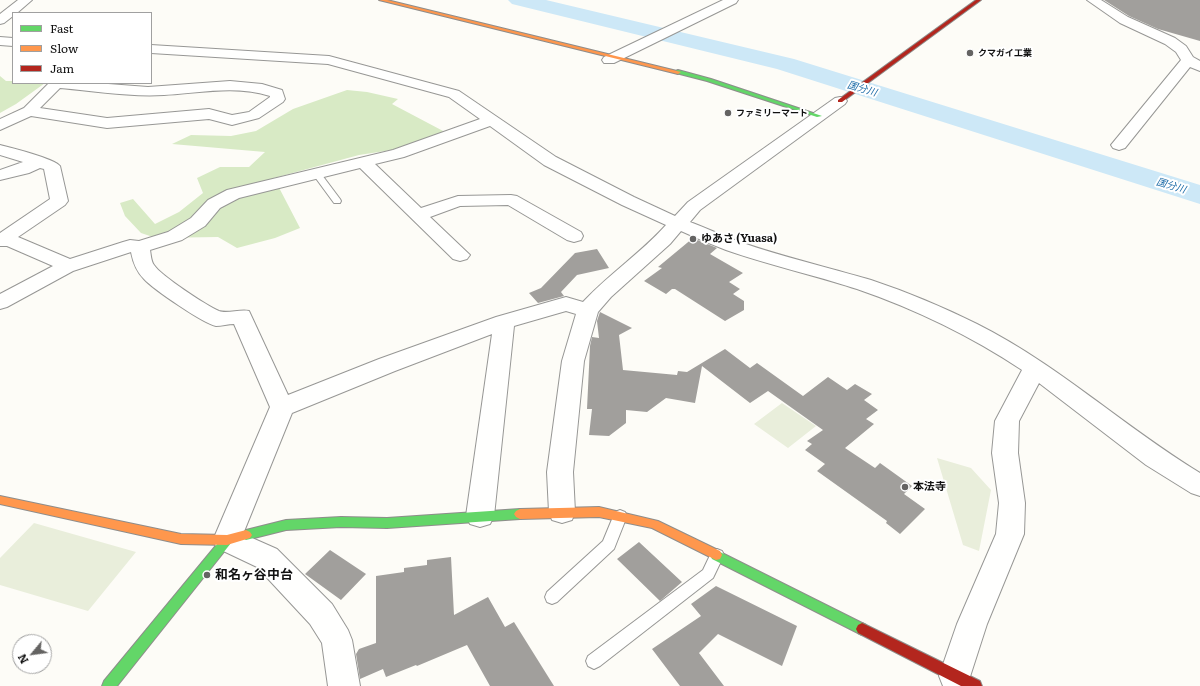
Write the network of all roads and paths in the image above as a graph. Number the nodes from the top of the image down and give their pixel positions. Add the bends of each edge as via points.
1 (26, 0) edge
2 (381, 0) edge
3 (416, 0) edge
4 (732, 0) edge
5 (979, 0) edge
6 (1093, 0) edge
7 (0, 20) edge
8 (508, 21) dead end
9 (0, 41) edge
10 (12, 42) edge
11 (152, 49) edge
12 (646, 51) junction
13 (613, 54) junction
14 (1194, 63) edge
15 (56, 84) edge
16 (68, 84) edge
17 (829, 109) junction
18 (29, 111) junction
19 (492, 120) junction
20 (0, 125) edge
21 (1120, 145) dead end
22 (0, 150) edge
23 (40, 161) junction
24 (364, 162) junction
25 (316, 173) junction
26 (0, 175) edge
27 (337, 200) dead end
28 (418, 215) junction
29 (678, 224) junction
30 (574, 236) dead end
31 (1, 240) edge
32 (140, 247) junction
33 (460, 255) dead end
34 (66, 267) junction
35 (0, 302) edge
36 (588, 310) junction
37 (504, 322) junction
38 (1036, 368) junction
39 (282, 407) junction
40 (1200, 486) edge
41 (0, 500) edge
42 (562, 512) junction
43 (480, 516) junction
44 (620, 516) junction
45 (227, 540) junction
46 (718, 555) junction
47 (552, 597) dead end
48 (594, 661) dead end
49 (965, 681) edge
50 (109, 686) edge
51 (344, 686) edge

1 - 7 street
2 - 13 street
3 - 8 street
4 - 12 street via 686,23
5 - 17 street
6 - 14 street via 1124,20 1170,41
9 - 10 street
11 - 19 street via 329,60 454,94
12 - 13 street via 630,50
12 - 17 street
13 - 17 street
14 - 21 street
15 - 18 street
16 - 18 street via 148,91 237,86 271,91 277,93 278,99 254,116 232,120 209,114 107,123
17 - 29 street via 694,206
18 - 20 street
19 - 24 street via 415,149
19 - 29 street via 550,161
22 - 23 street
23 - 26 street
23 - 31 street via 52,166 59,201
24 - 25 street
24 - 28 street
25 - 27 lane
25 - 32 street via 233,194 214,204 198,222 175,236
28 - 30 street via 458,202 510,200
28 - 33 street
29 - 36 street
29 - 38 street via 733,246 864,285 915,304 968,328
31 - 34 street via 62,263
32 - 34 street via 130,246
32 - 39 street via 143,264 151,275 190,303 217,319 242,316
34 - 35 street
36 - 37 street via 566,304
36 - 42 street via 573,360 560,472
37 - 39 street
37 - 43 street
38 - 40 street via 1155,458
38 - 49 street via 1007,421 1005,453 1012,504 1010,534 972,624
39 - 45 street
41 - 45 street via 182,539
42 - 43 street
42 - 44 street via 599,512
43 - 45 street via 387,523 286,525
44 - 46 street via 654,524
44 - 47 lane via 609,545
45 - 50 street
45 - 51 street via 267,558 321,614 337,640
46 - 48 lane via 708,574
46 - 49 street

